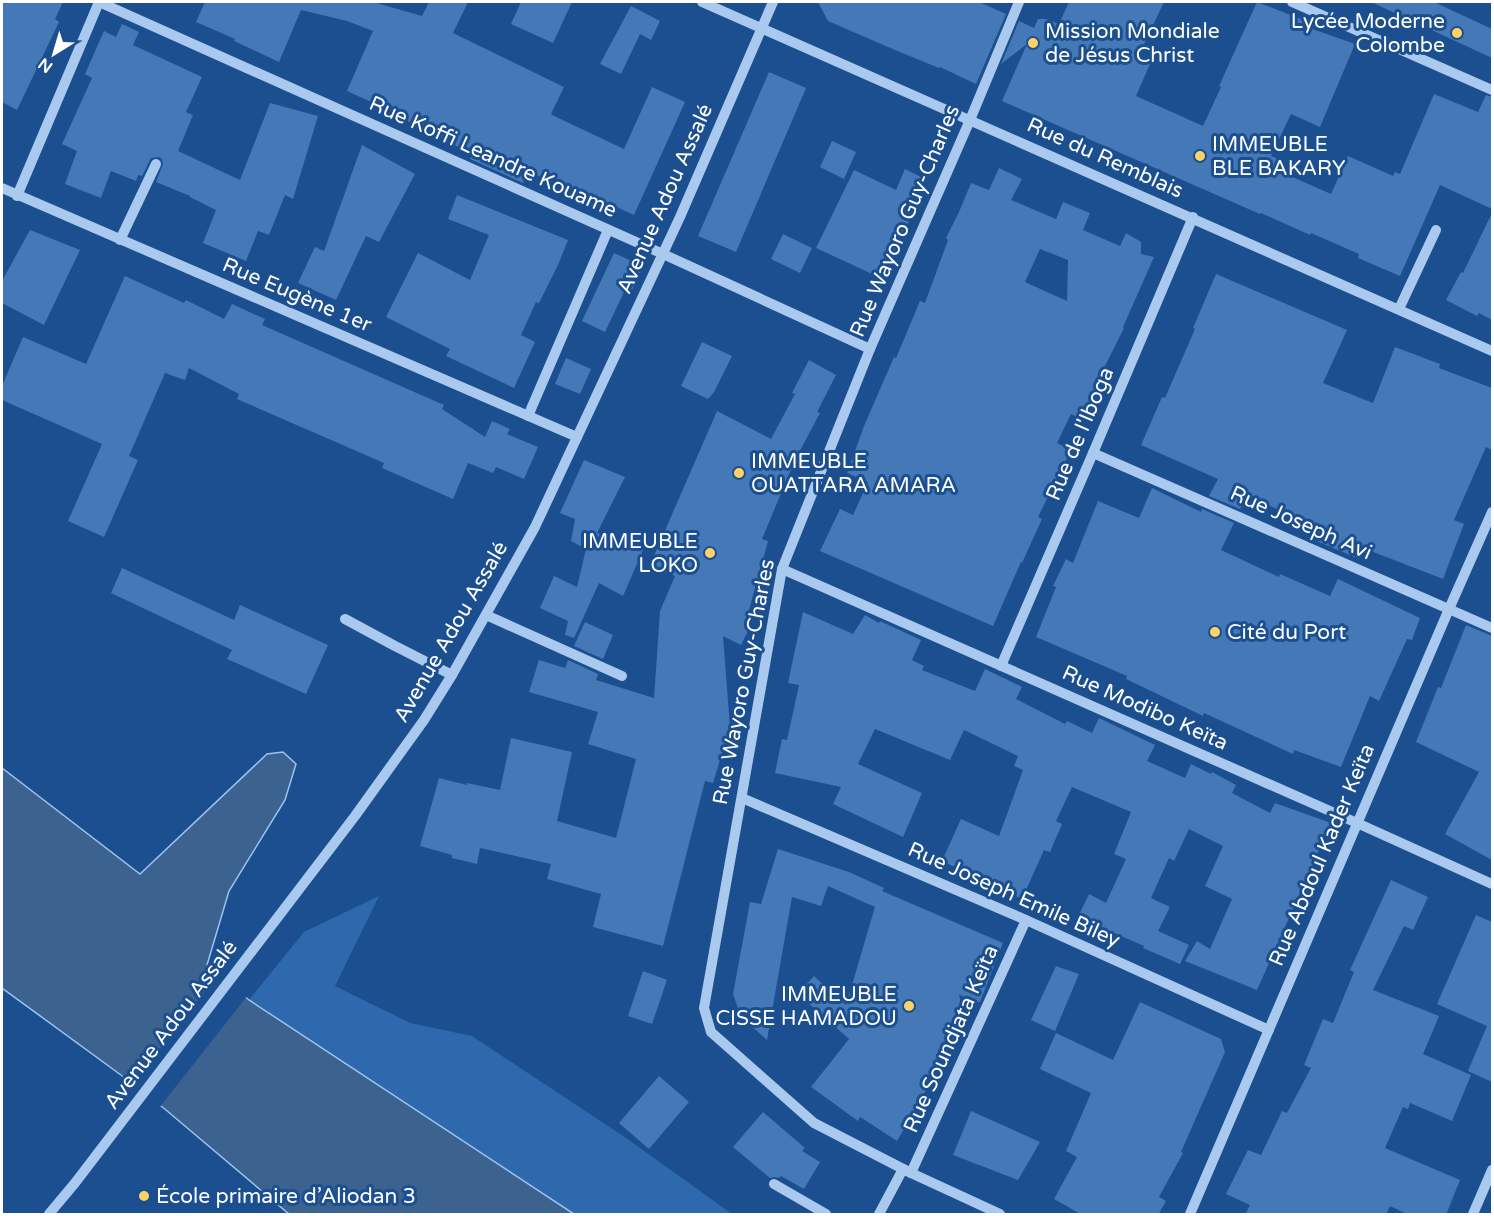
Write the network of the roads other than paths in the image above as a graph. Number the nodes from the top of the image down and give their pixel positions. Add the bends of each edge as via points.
1 (99, 2) edge
2 (702, 2) edge
3 (773, 2) edge
4 (1019, 2) edge
5 (1292, 2) edge
6 (762, 27) junction
7 (1492, 90) edge
8 (970, 120) junction
9 (156, 164) dead end
10 (2, 189) edge
11 (17, 195) junction
12 (1193, 217) junction
13 (608, 230) junction
14 (1436, 230) dead end
15 (120, 240) junction
16 (663, 254) junction
17 (1399, 309) junction
18 (870, 349) junction
19 (1492, 351) edge
20 (528, 416) junction
21 (578, 437) junction
22 (1093, 453) junction
23 (1492, 512) edge
24 (782, 569) junction
25 (1449, 609) junction
26 (486, 615) junction
27 (345, 619) dead end
28 (1492, 628) edge
29 (1001, 666) junction
30 (452, 675) junction
31 (622, 676) dead end
32 (742, 798) junction
33 (1357, 823) junction
34 (1492, 884) edge
35 (1026, 920) junction
36 (1269, 1030) junction
37 (1492, 1170) edge
38 (907, 1171) junction
39 (774, 1184) dead end
40 (49, 1215) edge
41 (826, 1215) edge
42 (879, 1215) edge
43 (1000, 1215) edge
44 (1190, 1215) edge
45 (1473, 1215) edge

1 - 11 street
1 - 13 street, Rue Koffi Leandre Kouame
2 - 6 street, Rue du Remblais
3 - 6 street, Avenue Adou Assalé
4 - 8 street, Rue Wayoro Guy-Charles
5 - 7 street
6 - 8 street, Rue du Remblais
6 - 16 street, Avenue Adou Assalé
8 - 12 street, Rue du Remblais
8 - 18 street, Rue Wayoro Guy-Charles
9 - 15 street
10 - 11 street, Rue Eugène 1er
11 - 15 street, Rue Eugène 1er
12 - 17 street, Rue du Remblais
12 - 22 street, Rue de l'Iboga
13 - 16 street, Rue Koffi Leandre Kouame
13 - 20 street
14 - 17 street
15 - 20 street, Rue Eugène 1er
16 - 18 street, Rue Koffi Leandre Kouame
16 - 21 street, Avenue Adou Assalé
17 - 19 street, Rue du Remblais
18 - 24 street, Rue Wayoro Guy-Charles
20 - 21 street, Rue Eugène 1er
21 - 26 street, Avenue Adou Assalé via 535,527
22 - 25 street, Rue Joseph Avi
22 - 29 street, Rue de l'Iboga
23 - 25 street, Rue Abdoul Kader Keïta
24 - 29 street, Rue Modibo Keïta
24 - 32 street, Rue Wayoro Guy-Charles
25 - 28 street, Rue Joseph Avi
25 - 33 street, Rue Abdoul Kader Keïta
26 - 30 street, Avenue Adou Assalé
26 - 31 street
27 - 30 street
29 - 33 street, Rue Modibo Keïta
30 - 40 street, Avenue Adou Assalé via 355,816
32 - 35 street, Rue Joseph Emile Biley
32 - 38 street, Rue Wayoro Guy-Charles via 704,1008 711,1032 814,1123
33 - 34 street, Rue Modibo Keïta
33 - 36 street, Rue Abdoul Kader Keïta
35 - 36 street, Rue Joseph Emile Biley
35 - 38 street, Rue Soundjata Keïta
36 - 44 street, Rue Abdoul Kader Keïta
37 - 45 street
38 - 42 street, Rue Soundjata Keïta
38 - 43 street, Rue Wayoro Guy-Charles
39 - 41 street

